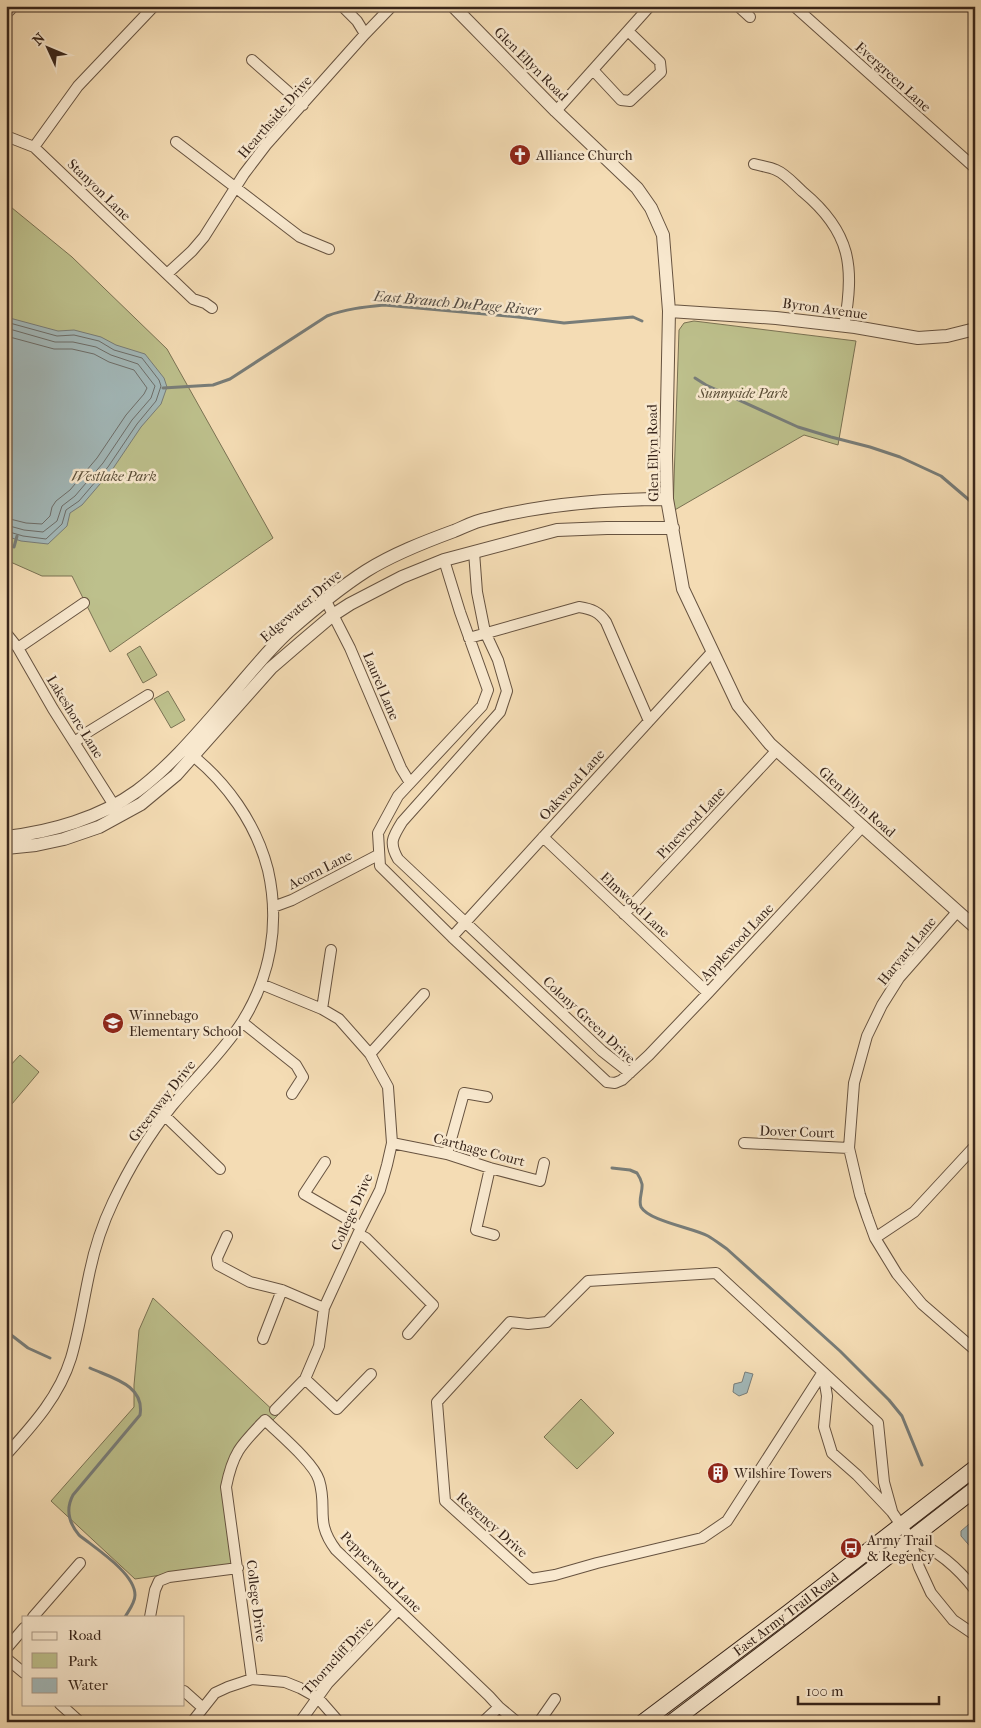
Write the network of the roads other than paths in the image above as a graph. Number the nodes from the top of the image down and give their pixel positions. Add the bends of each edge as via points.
1 (14, 6) edge
2 (154, 6) edge
3 (342, 6) edge
4 (392, 6) edge
5 (452, 6) edge
6 (650, 6) edge
7 (738, 6) edge
8 (794, 6) edge
9 (6, 14) edge
10 (750, 17) dead end
11 (628, 31) junction
12 (365, 34) junction
13 (252, 60) dead end
14 (593, 70) junction
15 (302, 105) junction
16 (556, 110) junction
17 (6, 136) edge
18 (176, 142) dead end
19 (34, 147) junction
20 (754, 164) dead end
21 (975, 168) edge
22 (236, 188) junction
23 (328, 249) dead end
24 (167, 274) junction
25 (212, 308) dead end
26 (669, 311) junction
27 (844, 326) junction
28 (975, 329) edge
29 (668, 498) junction
30 (673, 528) junction
31 (474, 552) junction
32 (444, 560) junction
33 (326, 601) junction
34 (84, 603) dead end
35 (333, 616) junction
36 (485, 632) junction
37 (6, 633) edge
38 (469, 638) junction
39 (18, 648) junction
40 (712, 652) junction
41 (148, 695) dead end
42 (649, 720) junction
43 (75, 742) junction
44 (777, 750) junction
45 (189, 753) junction
46 (410, 783) junction
47 (117, 810) junction
48 (863, 826) junction
49 (6, 838) edge
50 (543, 838) junction
51 (6, 848) edge
52 (378, 855) junction
53 (273, 907) junction
54 (957, 912) junction
55 (624, 914) junction
56 (465, 922) junction
57 (975, 927) edge
58 (452, 937) junction
59 (331, 950) dead end
60 (261, 984) junction
61 (708, 993) junction
62 (424, 994) dead end
63 (322, 1009) junction
64 (242, 1022) junction
65 (370, 1054) junction
66 (630, 1074) junction
67 (292, 1094) dead end
68 (487, 1097) dead end
69 (165, 1116) junction
70 (392, 1143) junction
71 (744, 1143) dead end
72 (975, 1146) edge
73 (849, 1148) junction
74 (447, 1154) junction
75 (325, 1162) dead end
76 (544, 1163) dead end
77 (490, 1168) junction
78 (220, 1169) dead end
79 (359, 1231) junction
80 (494, 1235) dead end
81 (228, 1236) dead end
82 (875, 1238) junction
83 (282, 1290) junction
84 (324, 1308) junction
85 (408, 1334) dead end
86 (263, 1339) dead end
87 (974, 1349) edge
88 (823, 1372) junction
89 (371, 1374) dead end
90 (305, 1379) junction
91 (275, 1410) dead end
92 (265, 1420) joint
93 (6, 1455) edge
94 (975, 1468) edge
95 (975, 1489) edge
96 (892, 1512) junction
97 (901, 1525) junction
98 (910, 1538) junction
99 (80, 1563) dead end
100 (238, 1568) junction
101 (975, 1590) edge
102 (398, 1610) junction
103 (34, 1616) edge
104 (150, 1616) edge
105 (22, 1630) edge
106 (975, 1635) edge
107 (6, 1649) edge
108 (6, 1658) edge
109 (22, 1671) edge
110 (252, 1679) junction
111 (185, 1692) edge
112 (318, 1698) junction
113 (555, 1699) dead end
114 (62, 1706) edge
115 (499, 1707) junction
116 (203, 1708) junction
117 (80, 1722) edge
118 (192, 1722) edge
119 (300, 1722) edge
120 (339, 1722) edge
121 (483, 1722) edge
122 (517, 1722) edge
123 (539, 1722) edge
124 (643, 1722) edge
125 (672, 1722) edge

1 - 9 street
2 - 19 street via 78,86
3 - 12 street
4 - 12 street, Hearthside Drive
5 - 16 street, Glen Ellyn Road
6 - 11 street
7 - 10 street
8 - 21 street, Evergreen Lane
11 - 14 street
11 - 14 street via 660,62 660,72 630,102 621,100
12 - 15 street, Hearthside Drive
13 - 15 street
14 - 16 street
15 - 22 street, Hearthside Drive via 266,145
16 - 26 street, Glen Ellyn Road via 630,181 651,208 663,235
17 - 19 street, Stanyon Lane
18 - 22 street
19 - 24 street, Stanyon Lane
20 - 27 street via 777,170 826,214 838,231 850,285
22 - 23 street via 300,237
22 - 24 street, Hearthside Drive via 204,237
24 - 25 street, Stanyon Lane via 193,299
26 - 27 street, Byron Avenue
26 - 29 street, Glen Ellyn Road
27 - 28 street, Byron Avenue via 918,338 947,336
29 - 30 street, Glen Ellyn Road
29 - 33 street, Edgewater Drive via 549,506 485,519 418,544 377,565
30 - 31 street, Edgewater Drive via 557,530
30 - 40 street, Glen Ellyn Road via 684,589
31 - 32 street, Edgewater Drive
31 - 36 street, Colony Green Drive
32 - 35 street, Edgewater Drive via 402,577
32 - 38 street, Colony Green Drive
33 - 35 street, Laurel Lane
33 - 45 street, Edgewater Drive via 288,632 260,662
34 - 39 street
35 - 45 street, Edgewater Drive via 271,668
35 - 46 street, Laurel Lane
36 - 38 street
36 - 42 street via 579,607 591,609 606,622
36 - 56 street, Colony Green Drive via 507,691 500,712 402,822 394,834 392,848 398,860
37 - 39 street, Lakeshore Lane
38 - 46 street, Colony Green Drive via 488,690 482,706
39 - 43 street, Lakeshore Lane
40 - 42 street, Oakwood Lane
40 - 44 street, Glen Ellyn Road via 738,705
41 - 43 street
42 - 50 street, Oakwood Lane
43 - 47 street, Lakeshore Lane
44 - 48 street, Glen Ellyn Road
44 - 55 street, Pinewood Lane
45 - 47 street, Edgewater Drive via 176,775 141,804
45 - 53 street, Greenway Drive via 230,794 249,823 266,865
46 - 52 street, Colony Green Drive via 398,796 378,833
47 - 49 street, Edgewater Drive via 36,834
47 - 51 street, Edgewater Drive via 100,827 36,846
48 - 54 street, Glen Ellyn Road
48 - 61 street, Applewood Lane
50 - 55 street, Elmwood Lane
50 - 56 street, Oakwood Lane
52 - 53 street, Acorn Lane
52 - 58 street, Colony Green Drive via 386,874
53 - 60 street, Greenway Drive via 272,944
54 - 57 street, Glen Ellyn Road
54 - 73 street, Harvard Lane via 898,978 867,1036 854,1082
55 - 61 street, Elmwood Lane
56 - 58 street, Oakwood Lane
56 - 66 street, Colony Green Drive
58 - 66 street, Colony Green Drive via 608,1082 615,1083
59 - 63 street
60 - 63 street, College Drive
60 - 64 street, Greenway Drive
61 - 66 street, Applewood Lane
62 - 65 street
63 - 65 street, College Drive via 339,1020
64 - 67 street via 296,1066 303,1076
64 - 69 street, Greenway Drive
65 - 70 street, College Drive via 388,1087
68 - 74 street via 464,1093
69 - 78 street
69 - 93 street, Greenway Drive via 132,1164 105,1220 89,1273 71,1359 60,1384 44,1412
70 - 74 street, Carthage Court
70 - 79 street, College Drive via 380,1190
71 - 73 street, Dover Court
72 - 82 street via 914,1212
73 - 82 street, Harvard Lane
74 - 77 street, Carthage Court
75 - 79 street via 304,1194
76 - 77 street, Carthage Court via 540,1181
77 - 80 street via 476,1230
79 - 84 street, College Drive
79 - 85 street via 433,1305
81 - 83 street via 217,1258 218,1266 250,1282
82 - 87 street, Harvard Lane via 897,1274 922,1304
83 - 84 street
83 - 86 street
84 - 90 street, College Drive via 318,1346
88 - 88 street, Regency Drive via 716,1272 588,1281 547,1322 510,1322 437,1402 445,1501 531,1578 555,1575 702,1538 727,1521
88 - 96 street, Regency Drive via 878,1423 884,1482
88 - 96 street, Regency Drive via 828,1396 824,1427 832,1454
89 - 90 street via 337,1409
90 - 91 street, College Drive
92 - 100 street, College Drive via 235,1455 227,1481
92 - 102 street, Pepperwood Lane via 310,1465 318,1478 322,1495 321,1517 329,1541
94 - 97 main road, East Army Trail Road
95 - 98 main road, East Army Trail Road
96 - 97 street, Regency Drive
97 - 98 street, Regency Drive
97 - 124 main road, East Army Trail Road
98 - 101 street, Regency Drive via 947,1560
98 - 106 street, Regency Drive via 931,1593 953,1620
98 - 125 main road, East Army Trail Road
99 - 103 street
100 - 104 street via 159,1581 154,1590
100 - 110 street, College Drive
102 - 112 street, Thorncliff Drive
102 - 115 street, Pepperwood Lane
105 - 107 street
108 - 109 street
110 - 112 street via 285,1682
110 - 116 street via 215,1693
111 - 116 street
112 - 119 street, Thorncliff Drive
112 - 120 street
113 - 123 street
114 - 117 street
115 - 121 street
115 - 122 street, Pepperwood Lane
116 - 118 street

